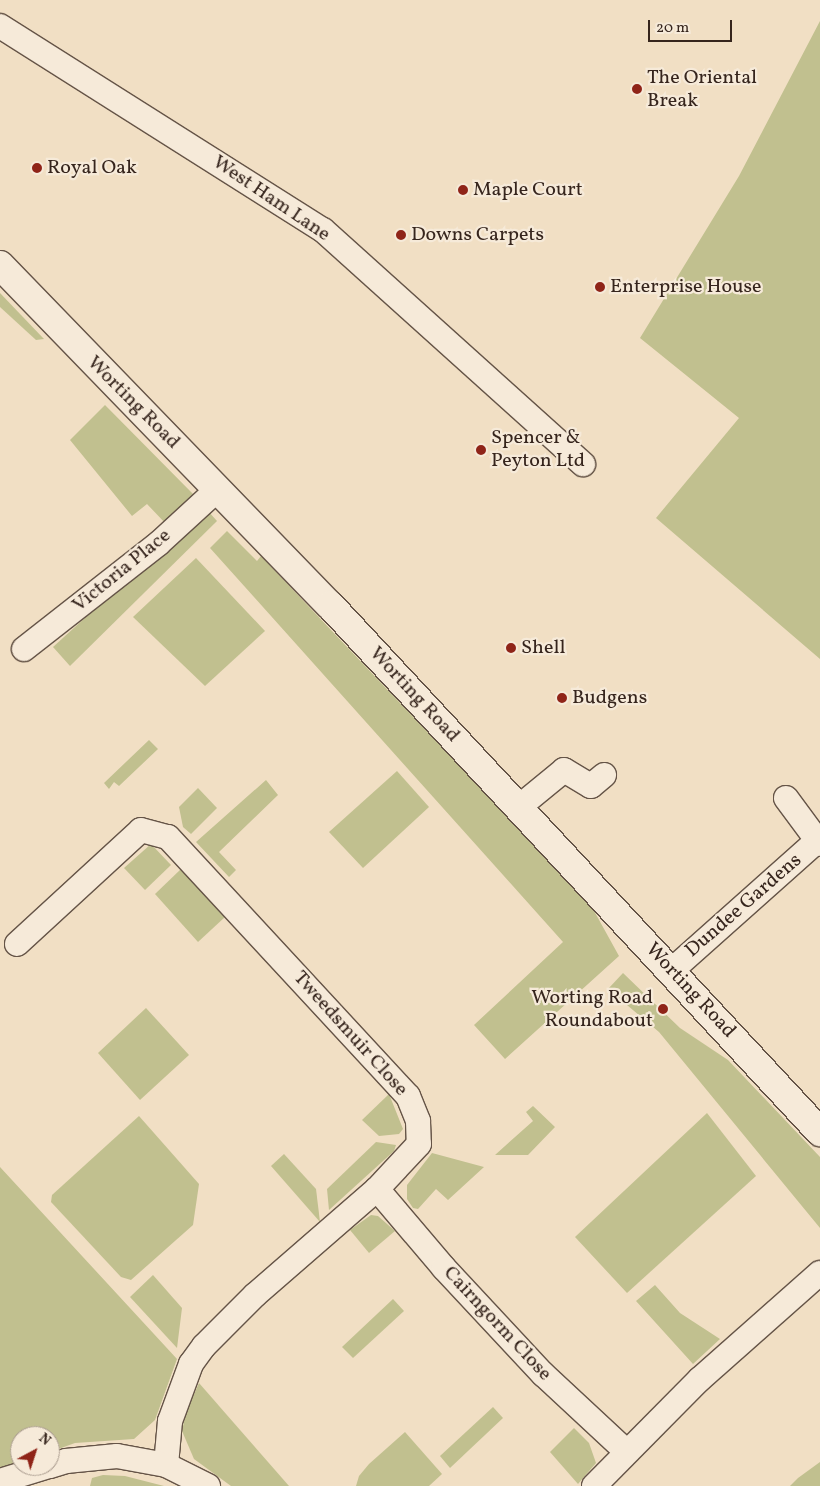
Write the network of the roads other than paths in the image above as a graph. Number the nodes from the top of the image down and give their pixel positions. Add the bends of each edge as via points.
1 (0, 26) edge
2 (0, 265) edge
3 (583, 464) dead end
4 (217, 490) junction
5 (24, 649) dead end
6 (604, 775) dead end
7 (786, 798) dead end
8 (519, 807) junction
9 (819, 843) edge
10 (16, 944) dead end
11 (670, 971) junction
12 (820, 1132) edge
13 (377, 1189) junction
14 (820, 1273) edge
15 (626, 1451) junction
16 (60, 1463) edge
17 (166, 1465) junction
18 (17, 1476) edge
19 (0, 1481) edge
20 (208, 1486) edge
21 (594, 1486) edge

1 - 3 street, West Ham Lane via 323,230
2 - 4 main road, Worting Road
4 - 5 street, Victoria Place via 158,544
4 - 8 main road, Worting Road
6 - 8 street via 591,786 564,770
7 - 9 street, Dundee Gardens
8 - 11 main road, Worting Road
9 - 11 street, Dundee Gardens
10 - 13 street, Tweedsmuir Close via 140,830 168,837 408,1096 418,1121 419,1144
11 - 12 main road, Worting Road
13 - 15 street, Cairngorm Close via 444,1268 543,1374
13 - 17 street, Tweedsmuir Close via 255,1295 204,1346 191,1364 170,1421
14 - 15 street via 700,1378
15 - 21 street
16 - 17 street via 117,1456
17 - 20 street
18 - 19 street

